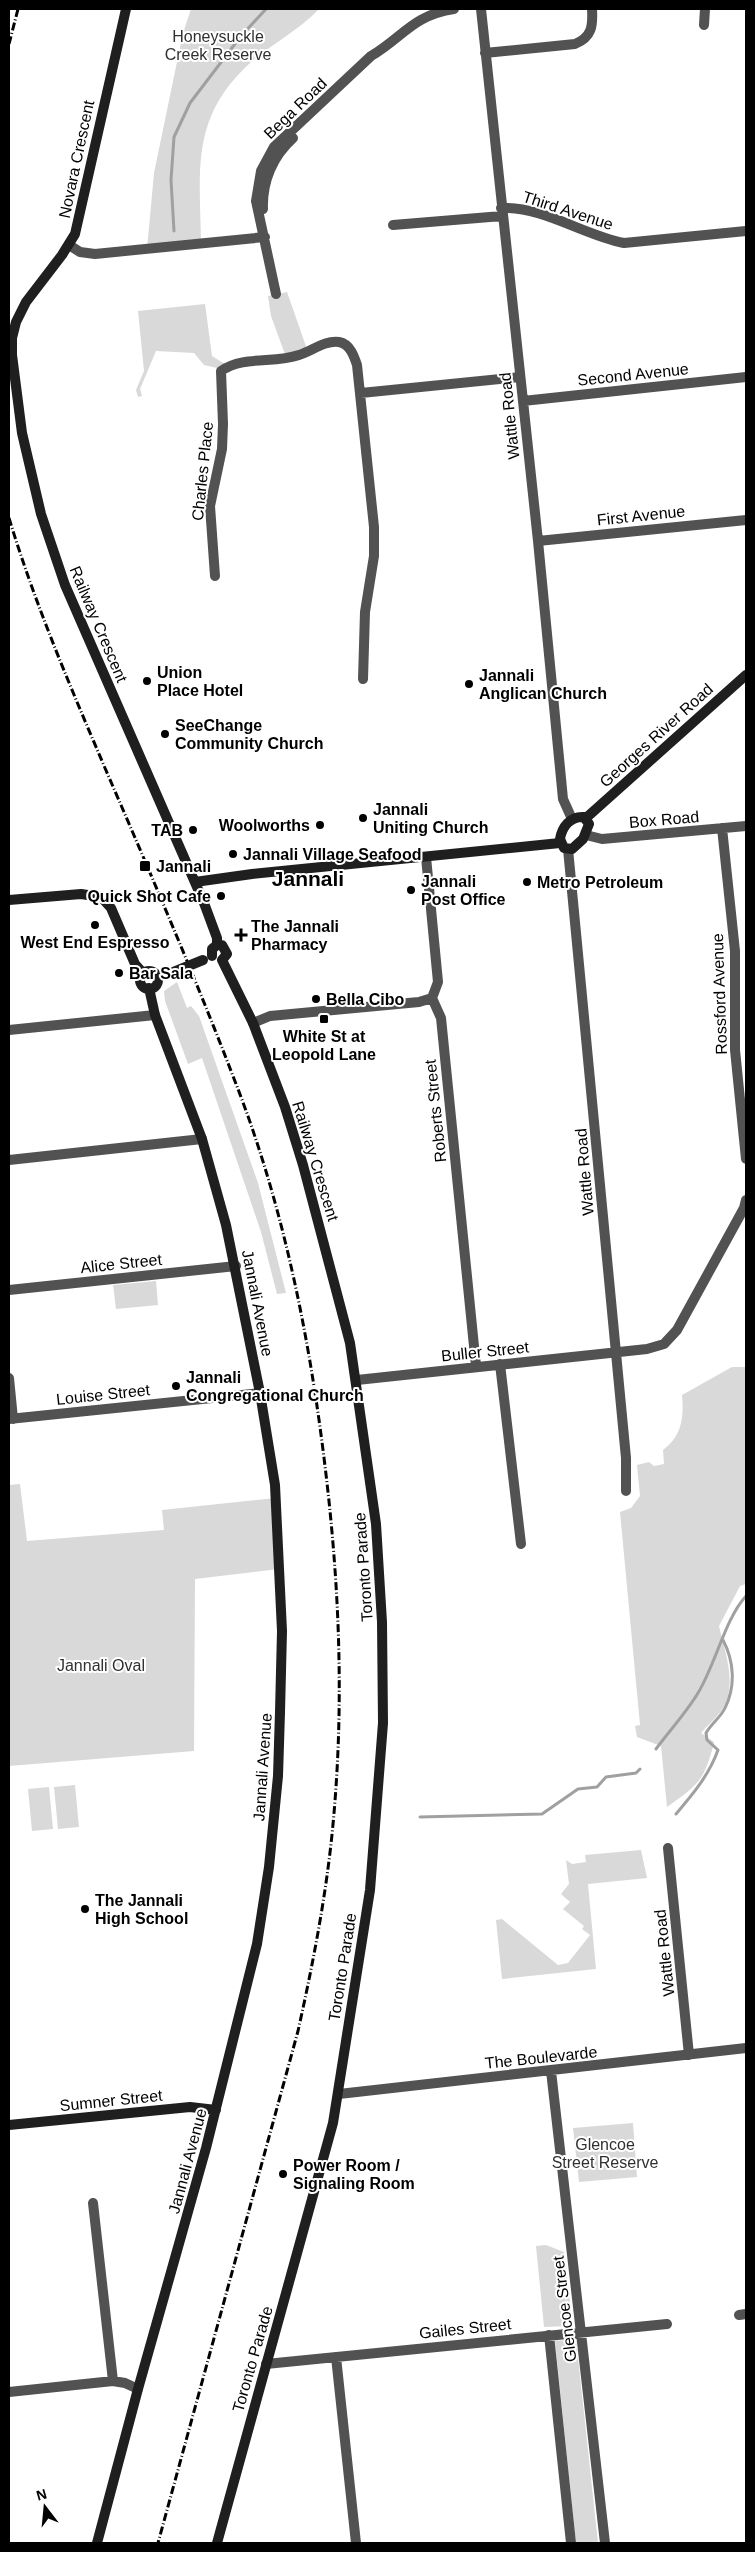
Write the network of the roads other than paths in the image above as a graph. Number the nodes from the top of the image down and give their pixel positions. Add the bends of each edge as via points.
1 (126, 9) edge
2 (454, 9) edge
3 (481, 9) edge
4 (592, 9) edge
5 (705, 9) edge
6 (704, 25) dead end
7 (485, 53) junction
8 (501, 212) junction
9 (393, 225) dead end
10 (746, 231) edge
11 (265, 237) junction
12 (70, 245) junction
13 (276, 294) dead end
14 (26, 302) joint
15 (520, 377) junction
16 (746, 377) edge
17 (361, 393) junction
18 (523, 401) junction
19 (746, 520) edge
20 (538, 541) junction
21 (215, 576) dead end
22 (746, 675) edge
23 (364, 679) dead end
24 (586, 818) junction
25 (572, 819) junction
26 (746, 826) edge
27 (722, 828) junction
28 (586, 835) junction
29 (564, 846) junction
30 (426, 857) junction
31 (195, 882) junction
32 (9, 900) edge
33 (212, 959) junction
34 (143, 973) junction
35 (157, 978) junction
36 (149, 988) junction
37 (432, 998) junction
38 (155, 1015) junction
39 (253, 1023) junction
40 (9, 1030) edge
41 (202, 1139) junction
42 (746, 1159) edge
43 (9, 1160) edge
44 (746, 1200) edge
45 (236, 1266) junction
46 (9, 1290) edge
47 (616, 1352) junction
48 (500, 1364) junction
49 (476, 1366) junction
50 (9, 1378) edge
51 (357, 1380) junction
52 (260, 1393) junction
53 (11, 1419) edge
54 (626, 1491) dead end
55 (520, 1544) dead end
56 (668, 1848) dead end
57 (746, 2048) edge
58 (689, 2055) junction
59 (551, 2071) junction
60 (338, 2094) junction
61 (216, 2110) junction
62 (9, 2124) edge
63 (93, 2203) dead end
64 (667, 2324) dead end
65 (582, 2332) junction
66 (549, 2335) junction
67 (336, 2357) junction
68 (266, 2364) junction
69 (113, 2381) junction
70 (138, 2389) junction
71 (9, 2392) edge
72 (97, 2543) edge
73 (217, 2543) edge
74 (356, 2543) edge
75 (572, 2543) edge
76 (605, 2543) edge

1 - 12 street, Novara Crescent via 78,223
2 - 11 street, Bega Road via 421,18 371,56 266,158 256,201
3 - 7 street, Wattle Road
4 - 7 street via 592,29 590,36 583,41
5 - 6 street
7 - 8 street, Wattle Road
8 - 9 street, Third Avenue
8 - 10 street, Third Avenue via 529,211 624,243
8 - 15 street, Wattle Road
11 - 12 street via 96,254 80,252
11 - 13 street, Bega Road
12 - 14 street, Novara Crescent
14 - 31 street, Railway Crescent via 14,330 12,355 22,433 40,514 80,624
15 - 17 street
15 - 18 street, Wattle Road
16 - 18 street, Second Avenue
17 - 21 street, Charles Place via 351,350 340,342 327,342 297,356 243,362 221,371 222,449 210,506
17 - 23 street, Charles Place via 374,527 374,556 365,612
18 - 20 street, Wattle Road
19 - 20 street, First Avenue
20 - 25 street, Wattle Road via 563,799
22 - 24 street, Georges River Road
24 - 25 street
24 - 28 street via 589,824
25 - 29 street via 562,830
26 - 27 street, Box Road
27 - 28 street, Box Road via 602,839
27 - 42 street, Rossford Avenue via 735,952 734,1050
28 - 29 street via 576,847
29 - 30 street
29 - 47 street, Wattle Road
30 - 31 street
30 - 37 street via 438,982
31 - 33 street, Railway Crescent via 217,945 226,949 226,956
32 - 34 street via 81,894 101,897 111,908 135,964
33 - 35 street, bridge
33 - 39 street, Railway Crescent
34 - 35 street via 152,972
34 - 36 street via 140,983
35 - 36 street via 156,984
36 - 38 street, Jannali Avenue
37 - 39 street via 419,1002 270,1016
37 - 49 street, Roberts Street via 441,1018
38 - 40 street
38 - 41 street, Jannali Avenue
39 - 51 street, Railway Crescent via 303,1165 342,1308
41 - 43 street
41 - 45 street, Jannali Avenue
44 - 47 street via 671,1337 656,1347
45 - 46 street, Alice Street
45 - 52 street, Jannali Avenue
47 - 48 street, Buller Street
47 - 54 street, Wattle Road
48 - 49 street, Buller Street
48 - 55 street
49 - 51 street, Buller Street
50 - 53 street
51 - 60 street, Toronto Parade via 376,1524 382,1622 383,1723 370,1890
52 - 53 street, Louise Street
52 - 61 street, Jannali Avenue via 275,1485 277,1522 282,1631 278,1776 257,1944
56 - 58 street, Wattle Road
57 - 58 street, The Boulevarde
58 - 59 street, The Boulevarde
59 - 60 street, The Boulevarde
59 - 65 street, Glencoe Street
60 - 68 street, Toronto Parade via 306,2229
61 - 62 street, Sumner Street via 190,2107
61 - 70 street, Jannali Avenue
63 - 69 street
64 - 65 street, Gailes Street
65 - 66 street, Gailes Street
65 - 76 street, Glencoe Street
66 - 67 street, Gailes Street
66 - 75 street, Glencoe Street
67 - 68 street, Gailes Street
67 - 74 street
68 - 73 street, Toronto Parade
69 - 70 street
69 - 71 street
70 - 72 street, Jannali Avenue

